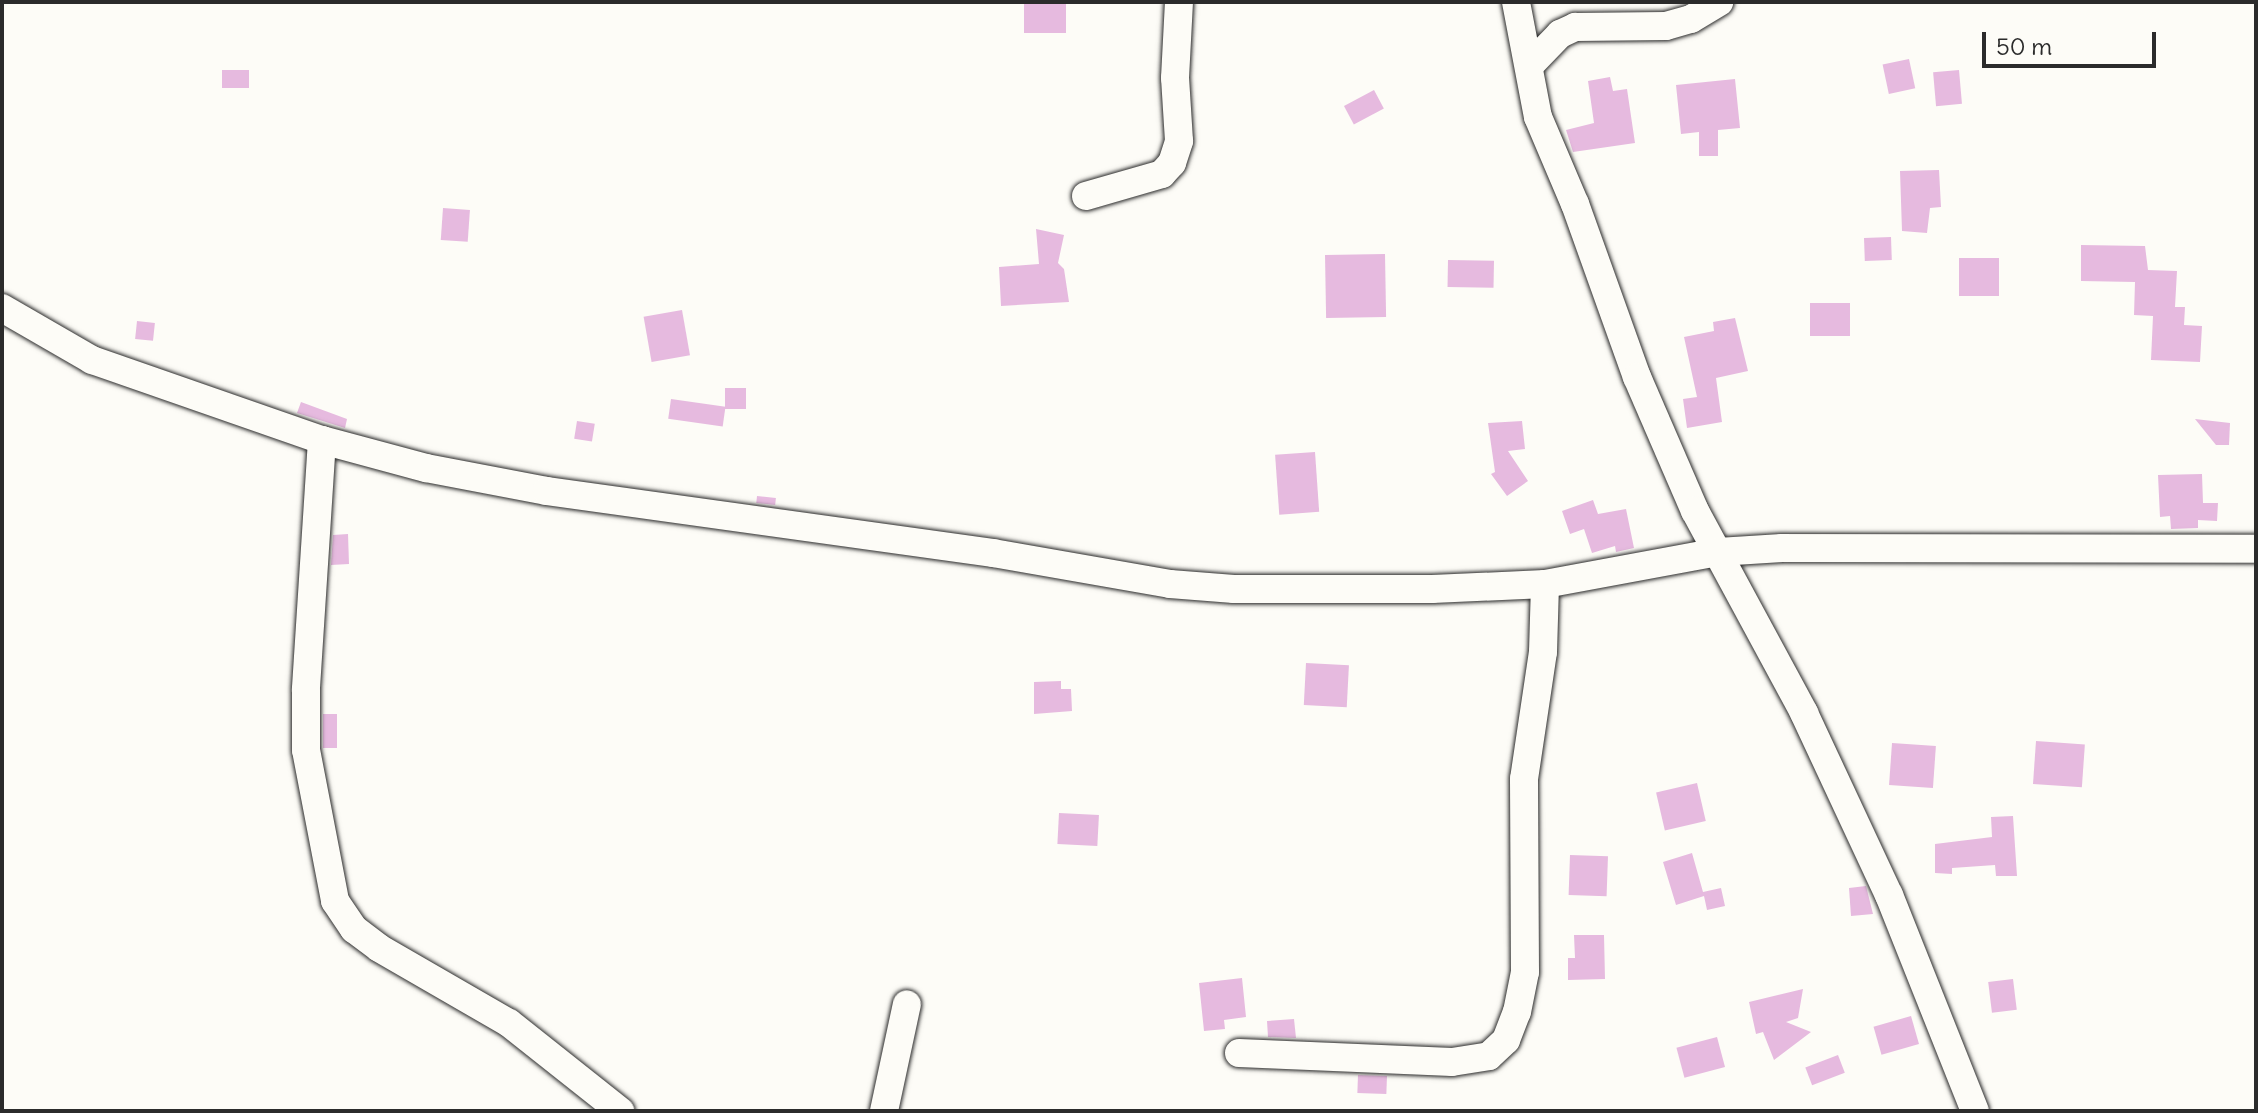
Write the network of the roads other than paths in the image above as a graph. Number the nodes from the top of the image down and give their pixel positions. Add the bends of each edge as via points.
1 (1179, 2) edge
2 (1516, 2) edge
3 (1719, 2) edge
4 (1530, 65) junction
5 (1086, 196) dead end
6 (2, 308) edge
7 (322, 440) junction
8 (2256, 549) edge
9 (1718, 552) junction
10 (1545, 584) junction
11 (907, 1004) dead end
12 (1239, 1053) dead end
13 (620, 1111) edge
14 (884, 1111) edge
15 (1975, 1111) edge

1 - 5 street via 1179,141 1172,163 1162,174
2 - 4 street
3 - 4 street via 1666,26 1575,27 1560,34
4 - 9 street via 1538,117 1637,377
6 - 7 street via 92,360
7 - 10 street via 426,468 547,491 993,553 1170,584 1293,589
7 - 13 street via 306,750 335,901 354,929 379,948 509,1023
8 - 9 street
9 - 10 street
9 - 15 street via 1804,713 1871,856
10 - 12 street via 1543,652 1524,779 1525,972 1506,1040 1489,1056 1452,1062
11 - 14 street

